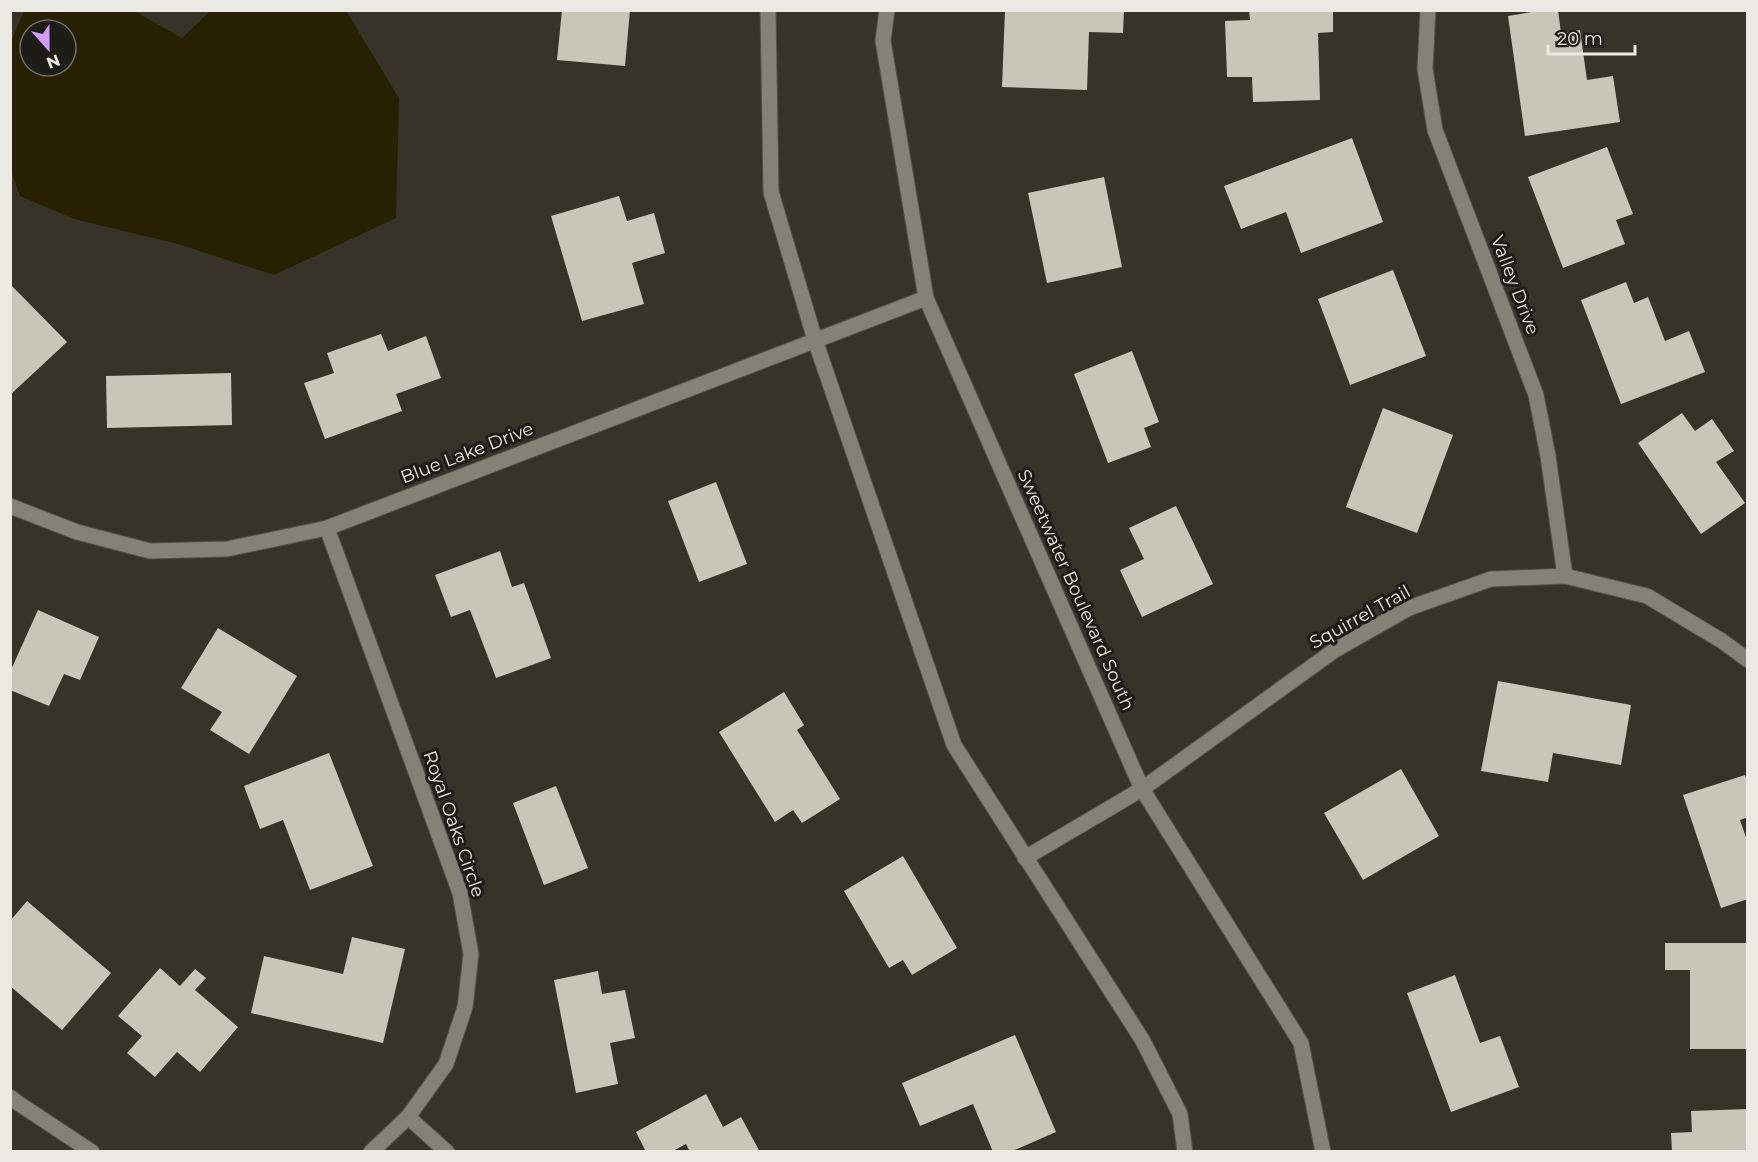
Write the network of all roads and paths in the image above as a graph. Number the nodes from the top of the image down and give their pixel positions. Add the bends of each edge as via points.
1 (768, 10) edge
2 (887, 10) edge
3 (1428, 10) edge
4 (926, 298) junction
5 (815, 340) junction
6 (10, 506) edge
7 (327, 528) junction
8 (1565, 576) junction
9 (1748, 660) edge
10 (1142, 789) junction
11 (1025, 858) junction
12 (10, 1097) edge
13 (408, 1117) junction
14 (92, 1152) edge
15 (371, 1152) edge
16 (447, 1152) edge
17 (1185, 1152) edge
18 (1323, 1152) edge

1 - 5 street via 771,192
2 - 4 street, Sweetwater Boulevard South via 883,41
3 - 8 street, Valley Drive via 1425,69 1436,130 1536,395
4 - 5 street, Blue Lake Drive
4 - 10 street, Sweetwater Boulevard South
5 - 7 street, Blue Lake Drive
5 - 11 street via 954,745
6 - 7 street, Blue Lake Drive via 77,532 150,551 227,549
7 - 13 street, Royal Oaks Circle via 460,893 471,954 465,1008 446,1064
8 - 9 street, Squirrel Trail via 1647,596
8 - 10 street, Squirrel Trail via 1491,579 1409,608 1335,650
10 - 11 street, Squirrel Trail
10 - 18 street, Sweetwater Boulevard South via 1301,1043
11 - 17 street via 1143,1041 1180,1114
12 - 14 street
13 - 15 street, Royal Oaks Circle
13 - 16 street

